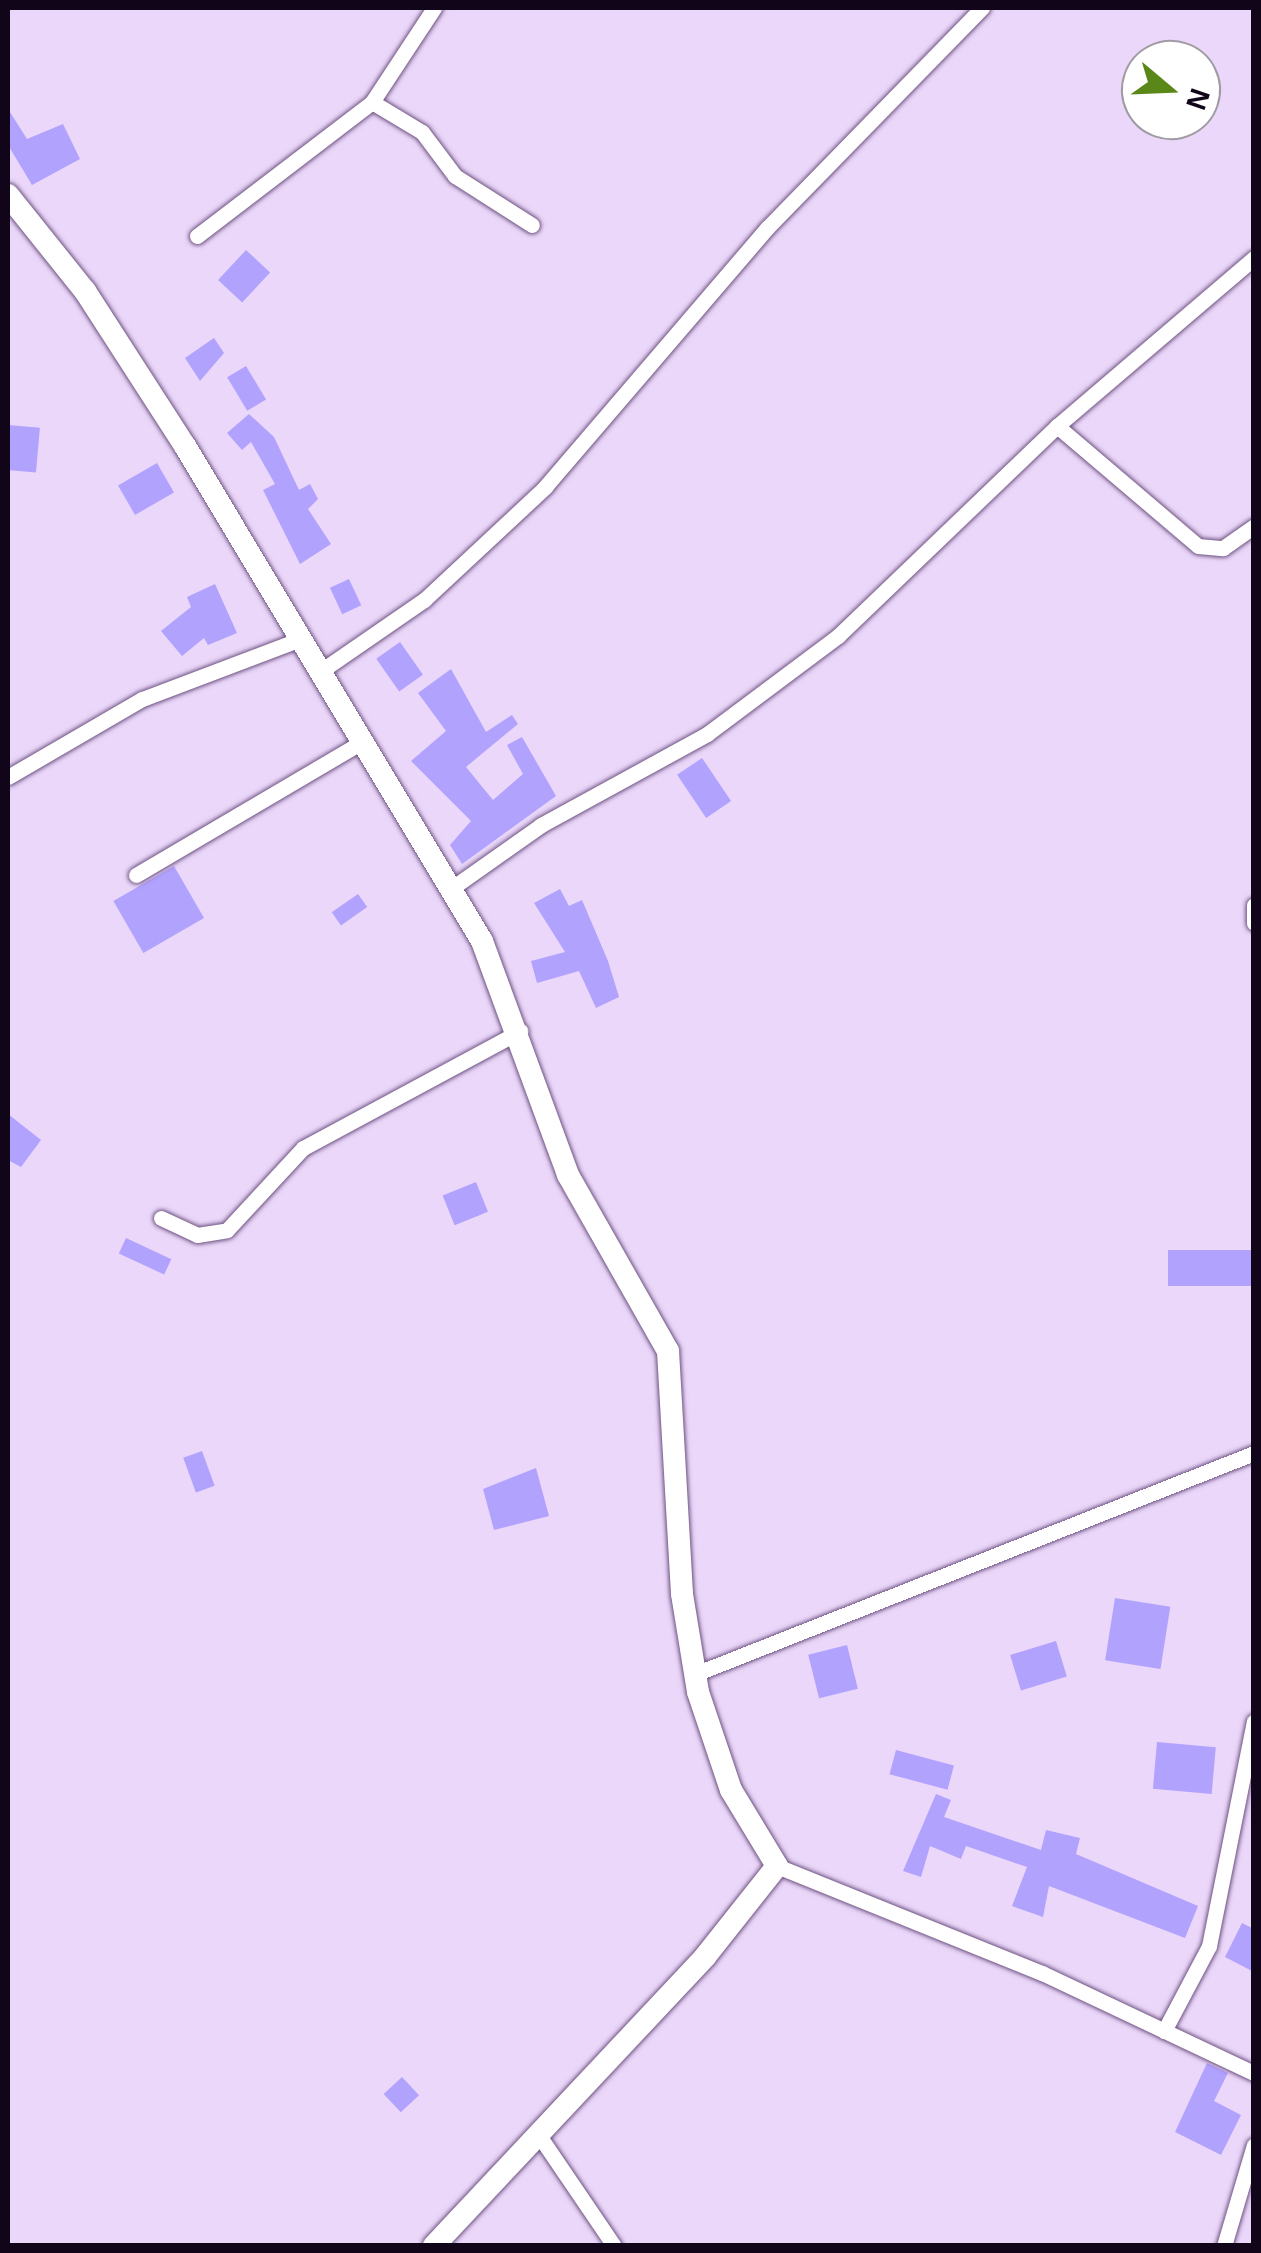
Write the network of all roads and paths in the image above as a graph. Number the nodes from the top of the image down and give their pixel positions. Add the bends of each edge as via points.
1 (434, 8) edge
2 (982, 8) edge
3 (372, 102) junction
4 (8, 196) edge
5 (532, 226) dead end
6 (197, 236) dead end
7 (1254, 258) edge
8 (1057, 426) junction
9 (1254, 526) edge
10 (298, 640) junction
11 (318, 673) junction
12 (360, 743) junction
13 (8, 777) edge
14 (136, 875) dead end
15 (450, 890) junction
16 (1254, 905) edge
17 (1254, 923) edge
18 (520, 1031) junction
19 (161, 1218) dead end
20 (1254, 1453) edge
21 (695, 1674) junction
22 (1254, 1721) edge
23 (777, 1866) junction
24 (1164, 2031) junction
25 (1254, 2073) edge
26 (538, 2134) junction
27 (1254, 2145) edge
28 (434, 2246) edge
29 (614, 2246) edge
30 (1224, 2246) edge

1 - 3 street
2 - 11 street via 767,228 545,487 424,600
3 - 5 street via 422,132 455,176
3 - 6 street
4 - 10 main road via 85,291
7 - 8 street
8 - 9 street via 1198,546 1223,548
8 - 15 street via 900,584 769,690
10 - 11 main road
10 - 13 street via 258,648 142,699
11 - 12 main road
12 - 14 street
12 - 15 main road
15 - 18 main road
16 - 17 street
18 - 19 street via 303,1148 227,1230 197,1234
18 - 21 main road via 568,1175 668,1351
20 - 21 street
21 - 23 main road via 731,1790
22 - 24 street via 1208,1946
23 - 24 street
23 - 26 main road
24 - 25 street
26 - 28 main road
26 - 29 street
27 - 30 street

